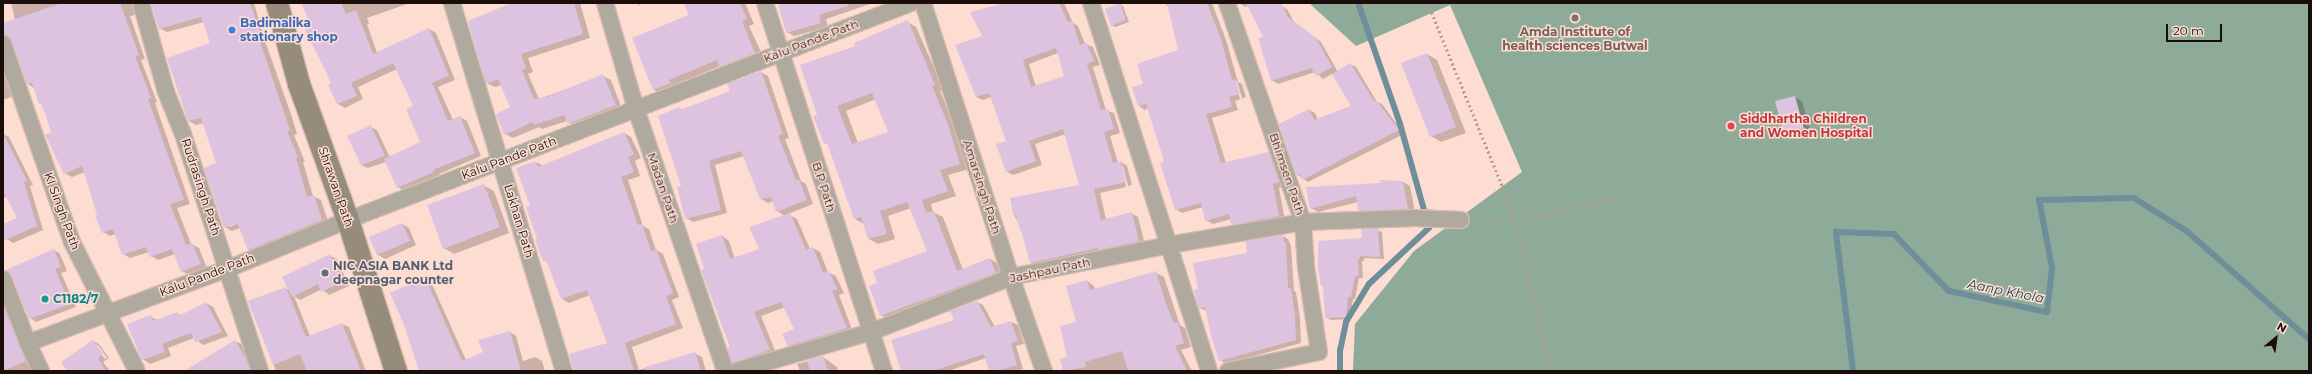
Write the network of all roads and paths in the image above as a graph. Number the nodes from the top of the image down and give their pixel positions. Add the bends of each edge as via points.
1 (141, 3) edge
2 (277, 3) edge
3 (452, 3) edge
4 (605, 3) edge
5 (765, 3) edge
6 (911, 3) edge
7 (923, 3) edge
8 (1091, 3) edge
9 (1227, 3) edge
10 (1428, 3) edge
11 (3, 44) edge
12 (781, 53) junction
13 (636, 109) junction
14 (500, 161) junction
15 (1625, 197) dead end
16 (348, 220) junction
17 (1461, 220) joint
18 (1516, 220) junction
19 (1304, 222) junction
20 (1169, 245) junction
21 (227, 269) junction
22 (1011, 277) junction
23 (3, 278) edge
24 (107, 313) junction
25 (871, 332) junction
26 (28, 343) junction
27 (41, 371) edge
28 (137, 371) edge
29 (260, 371) edge
30 (396, 371) edge
31 (564, 371) edge
32 (725, 371) edge
33 (736, 371) edge
34 (884, 371) edge
35 (1044, 371) edge
36 (1209, 371) edge
37 (1228, 371) edge
38 (1551, 371) edge

1 - 21 street, Rudrasingh Path via 166,92 183,134
2 - 16 street, Shrawan Path via 299,84
3 - 14 street, Lakhan Path
4 - 13 street, Madan Path
5 - 12 street, B.P Path
6 - 12 street, Kalu Pande Path
7 - 22 street, Amarsingh Path
8 - 20 street
9 - 19 street, Bhimsen Path
10 - 18 path
11 - 24 street, KI Singh Path via 72,242
12 - 13 street, Kalu Pande Path
12 - 25 street, B.P Path
13 - 14 street, Kalu Pande Path
13 - 32 street, Madan Path
14 - 16 street, Kalu Pande Path
14 - 31 street, Lakhan Path
15 - 18 path
16 - 21 street, Kalu Pande Path
16 - 30 street, Shrawan Path
17 - 18 path
17 - 19 street, Jashpau Path via 1415,218
18 - 38 path
19 - 20 street, Jashpau Path
19 - 37 street, Bhimsen Path via 1306,267 1319,352
20 - 22 street, Jashpau Path
20 - 36 street
21 - 24 street, Kalu Pande Path
21 - 29 street, Rudrasingh Path
22 - 25 street, Jashpau Path
22 - 35 street, Amarsingh Path
23 - 26 street
24 - 26 street, Kalu Pande Path
24 - 28 street, KI Singh Path
25 - 33 street, Jashpau Path
25 - 34 street, B.P Path
26 - 27 street

